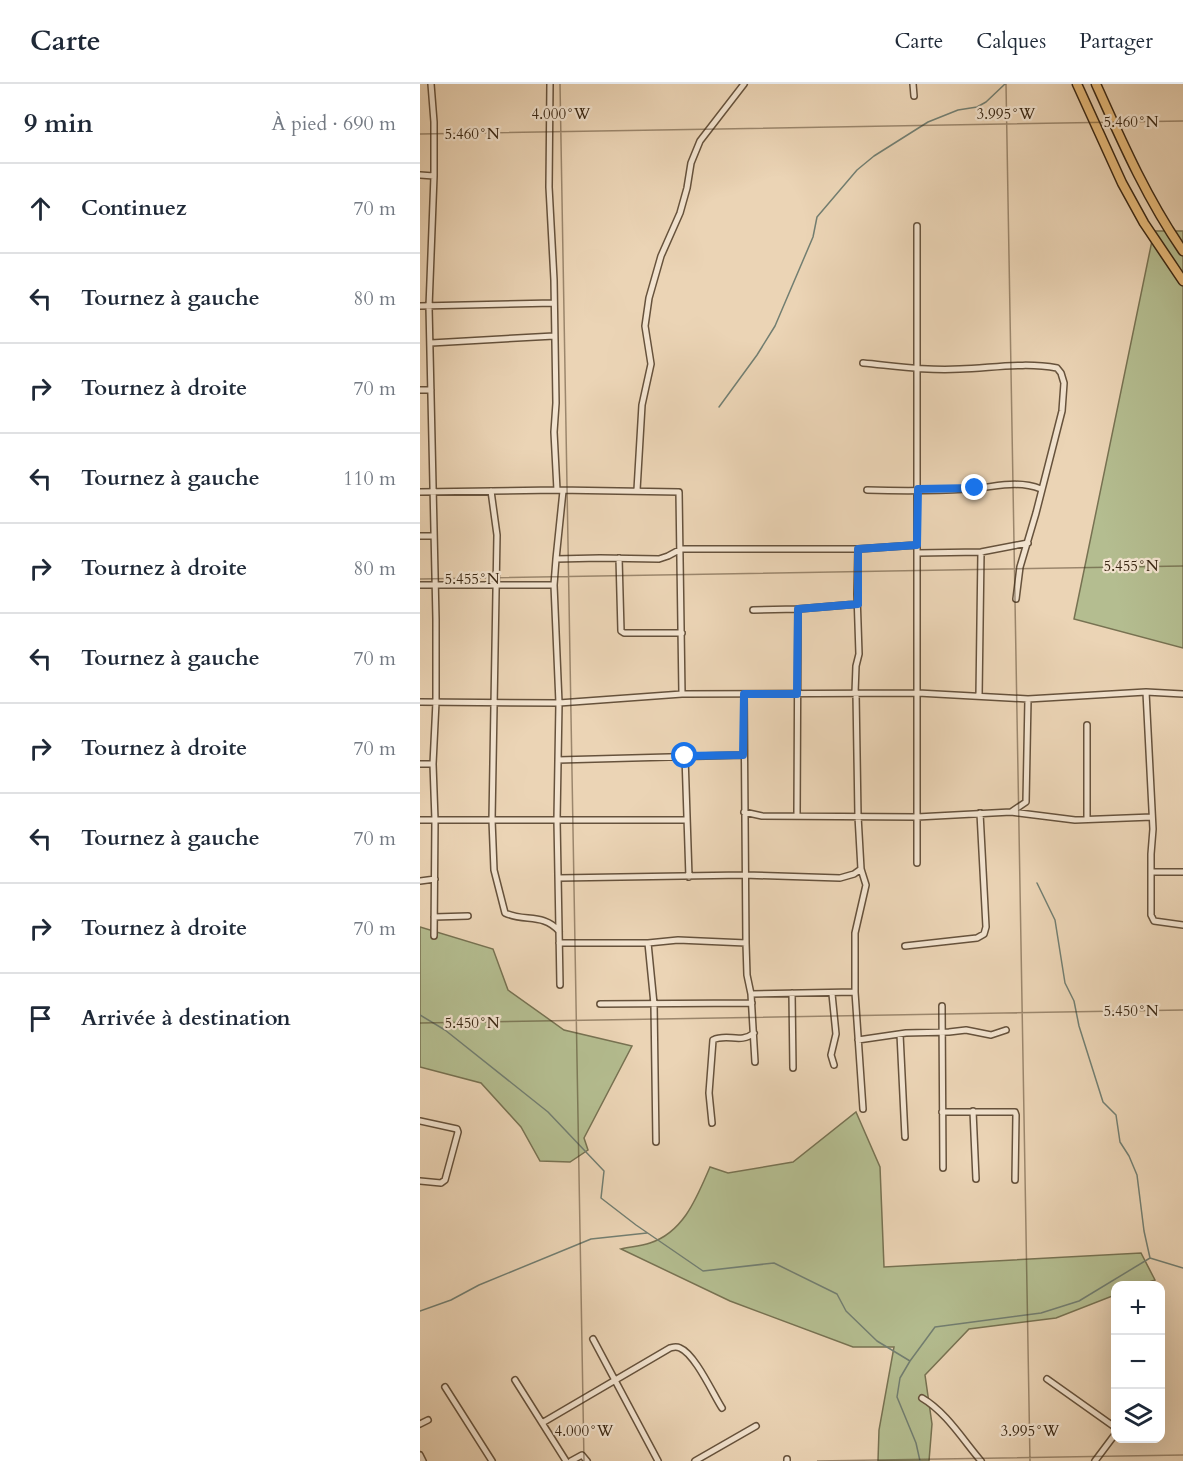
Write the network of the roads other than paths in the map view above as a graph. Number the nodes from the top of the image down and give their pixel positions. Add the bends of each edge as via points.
1 (431, 84) edge
2 (550, 84) edge
3 (744, 84) edge
4 (913, 84) edge
5 (1077, 84) edge
6 (1096, 84) edge
7 (914, 96) dead end
8 (420, 175) edge
9 (434, 176) junction
10 (916, 226) dead end
11 (1183, 251) edge
12 (1183, 281) edge
13 (554, 303) junction
14 (420, 306) edge
15 (429, 307) junction
16 (554, 336) junction
17 (431, 343) junction
18 (863, 363) dead end
19 (918, 369) junction
20 (420, 390) edge
21 (431, 390) junction
22 (918, 489) junction
23 (1041, 489) junction
24 (637, 490) junction
25 (867, 490) dead end
26 (491, 491) junction
27 (560, 491) junction
28 (420, 492) edge
29 (432, 492) junction
30 (420, 536) edge
31 (434, 536) junction
32 (1028, 543) junction
33 (917, 545) junction
34 (681, 549) junction
35 (858, 549) junction
36 (981, 552) junction
37 (918, 553) junction
38 (619, 558) junction
39 (556, 560) junction
40 (420, 585) edge
41 (436, 585) junction
42 (554, 585) junction
43 (496, 586) junction
44 (1016, 599) dead end
45 (858, 604) junction
46 (798, 609) junction
47 (753, 610) dead end
48 (682, 633) junction
49 (1146, 692) junction
50 (856, 693) junction
51 (918, 693) junction
52 (682, 694) junction
53 (744, 694) junction
54 (797, 694) junction
55 (1183, 694) edge
56 (979, 696) junction
57 (1028, 699) junction
58 (420, 702) edge
59 (436, 702) junction
60 (494, 702) junction
61 (559, 703) junction
62 (1087, 725) dead end
63 (743, 755) junction
64 (685, 756) junction
65 (558, 760) junction
66 (420, 764) edge
67 (433, 764) junction
68 (744, 812) junction
69 (1011, 812) junction
70 (981, 813) junction
71 (797, 815) junction
72 (858, 816) junction
73 (917, 817) junction
74 (1152, 817) junction
75 (1087, 819) junction
76 (420, 820) edge
77 (435, 820) junction
78 (492, 820) junction
79 (557, 820) junction
80 (686, 820) junction
81 (917, 863) dead end
82 (861, 869) junction
83 (1151, 872) junction
84 (1183, 872) edge
85 (744, 875) junction
86 (689, 877) junction
87 (560, 878) junction
88 (435, 879) junction
89 (420, 881) edge
90 (468, 916) dead end
91 (434, 917) junction
92 (1183, 925) edge
93 (559, 931) junction
94 (434, 936) dead end
95 (559, 943) junction
96 (648, 943) junction
97 (746, 943) junction
98 (905, 946) dead end
99 (560, 985) dead end
100 (855, 992) junction
101 (792, 993) junction
102 (751, 994) junction
103 (832, 994) junction
104 (752, 1003) junction
105 (600, 1004) dead end
106 (654, 1004) junction
107 (942, 1006) dead end
108 (1006, 1030) dead end
109 (941, 1031) junction
110 (753, 1033) junction
111 (900, 1034) junction
112 (858, 1040) junction
113 (755, 1062) dead end
114 (834, 1065) dead end
115 (793, 1068) dead end
116 (863, 1109) dead end
117 (973, 1111) junction
118 (942, 1112) junction
119 (420, 1121) edge
120 (712, 1123) dead end
121 (905, 1137) dead end
122 (656, 1142) dead end
123 (942, 1168) dead end
124 (976, 1179) dead end
125 (1015, 1180) dead end
126 (420, 1181) edge
127 (593, 1339) dead end
128 (614, 1379) junction
129 (1047, 1379) dead end
130 (515, 1380) dead end
131 (445, 1387) dead end
132 (922, 1398) dead end
133 (722, 1408) dead end
134 (428, 1420) dead end
135 (542, 1422) junction
136 (420, 1424) edge
137 (1111, 1424) edge
138 (756, 1426) dead end
139 (1111, 1440) edge
140 (420, 1455) edge
141 (423, 1461) edge
142 (492, 1461) edge
143 (566, 1461) edge
144 (572, 1461) edge
145 (587, 1461) edge
146 (658, 1461) edge
147 (695, 1461) edge
148 (981, 1461) edge
149 (1095, 1461) edge

1 - 9 street
2 - 13 street
3 - 24 street via 700,141 680,213 661,256 649,298 645,326 651,364 642,405
4 - 7 street
5 - 12 highway via 1122,183
6 - 11 highway via 1135,170
8 - 9 street
9 - 15 street
10 - 19 street
13 - 15 street
13 - 16 street
14 - 15 street
15 - 17 street
16 - 17 street
16 - 27 street via 554,424
17 - 21 street
18 - 19 street
19 - 22 street
19 - 23 street via 1057,368 1064,383 1062,411
20 - 21 street
21 - 29 street
22 - 23 street via 1021,483
22 - 25 street
22 - 33 street
23 - 32 street
24 - 27 street
24 - 34 street via 679,492
26 - 27 street
26 - 29 street
26 - 43 street via 497,535
27 - 39 street
28 - 29 street
29 - 31 street
30 - 31 street
31 - 41 street
32 - 36 street
32 - 44 street
33 - 35 street
33 - 37 street
34 - 35 street
34 - 38 street via 659,559
34 - 48 street
35 - 45 street
36 - 37 street
36 - 56 street
37 - 51 street
38 - 39 street
38 - 48 street via 621,631
39 - 42 street
40 - 41 street
41 - 43 street
41 - 59 street
42 - 43 street
42 - 61 street
43 - 60 street
45 - 46 street
45 - 50 street
46 - 47 street
46 - 54 street
48 - 52 street
49 - 55 street
49 - 57 street
49 - 74 street
50 - 51 street
50 - 54 street
50 - 72 street
51 - 56 street
51 - 73 street
52 - 53 street
52 - 61 street
53 - 54 street
53 - 63 street
54 - 71 street
56 - 57 street
57 - 69 street via 1026,802
58 - 59 street
59 - 60 street
59 - 67 street
60 - 61 street
60 - 78 street
61 - 65 street
62 - 75 street
63 - 64 street
63 - 68 street
64 - 65 street
64 - 80 street
65 - 79 street
66 - 67 street
67 - 77 street
68 - 71 street
68 - 85 street
69 - 70 street
69 - 75 street
70 - 73 street
70 - 98 street via 984,934
71 - 72 street
72 - 73 street
72 - 82 street
73 - 81 street
74 - 75 street
74 - 83 street
76 - 77 street
77 - 78 street
77 - 88 street
78 - 79 street
78 - 93 street via 494,870 505,913 547,920
79 - 80 street
79 - 87 street
80 - 86 street
82 - 85 street via 840,878
82 - 100 street via 866,885 855,933
83 - 84 street
83 - 92 street via 1152,919
85 - 86 street
85 - 97 street
86 - 87 street
87 - 93 street
88 - 89 street
88 - 91 street
90 - 91 street
91 - 94 street
93 - 95 street
95 - 96 street
95 - 99 street
96 - 97 street
96 - 106 street
97 - 102 street
100 - 103 street
100 - 112 street
101 - 102 street
101 - 103 street
101 - 115 street
102 - 104 street
103 - 114 street
104 - 106 street
104 - 110 street
105 - 106 street
106 - 122 street
107 - 109 street
108 - 109 street via 991,1035 970,1030
109 - 111 street
109 - 118 street
110 - 113 street
110 - 120 street via 745,1039 713,1040 709,1103
111 - 112 street
111 - 121 street
112 - 116 street
117 - 118 street
117 - 124 street
117 - 125 street via 1015,1112
118 - 123 street
119 - 126 street via 458,1132 445,1180
127 - 128 street
128 - 133 street via 670,1348 680,1348 693,1360
128 - 135 street
128 - 146 street
129 - 137 street
130 - 135 street
131 - 142 street
132 - 148 street via 942,1413
134 - 136 street
135 - 143 street
138 - 147 street
139 - 149 street
140 - 141 street
144 - 145 street via 582,1455

